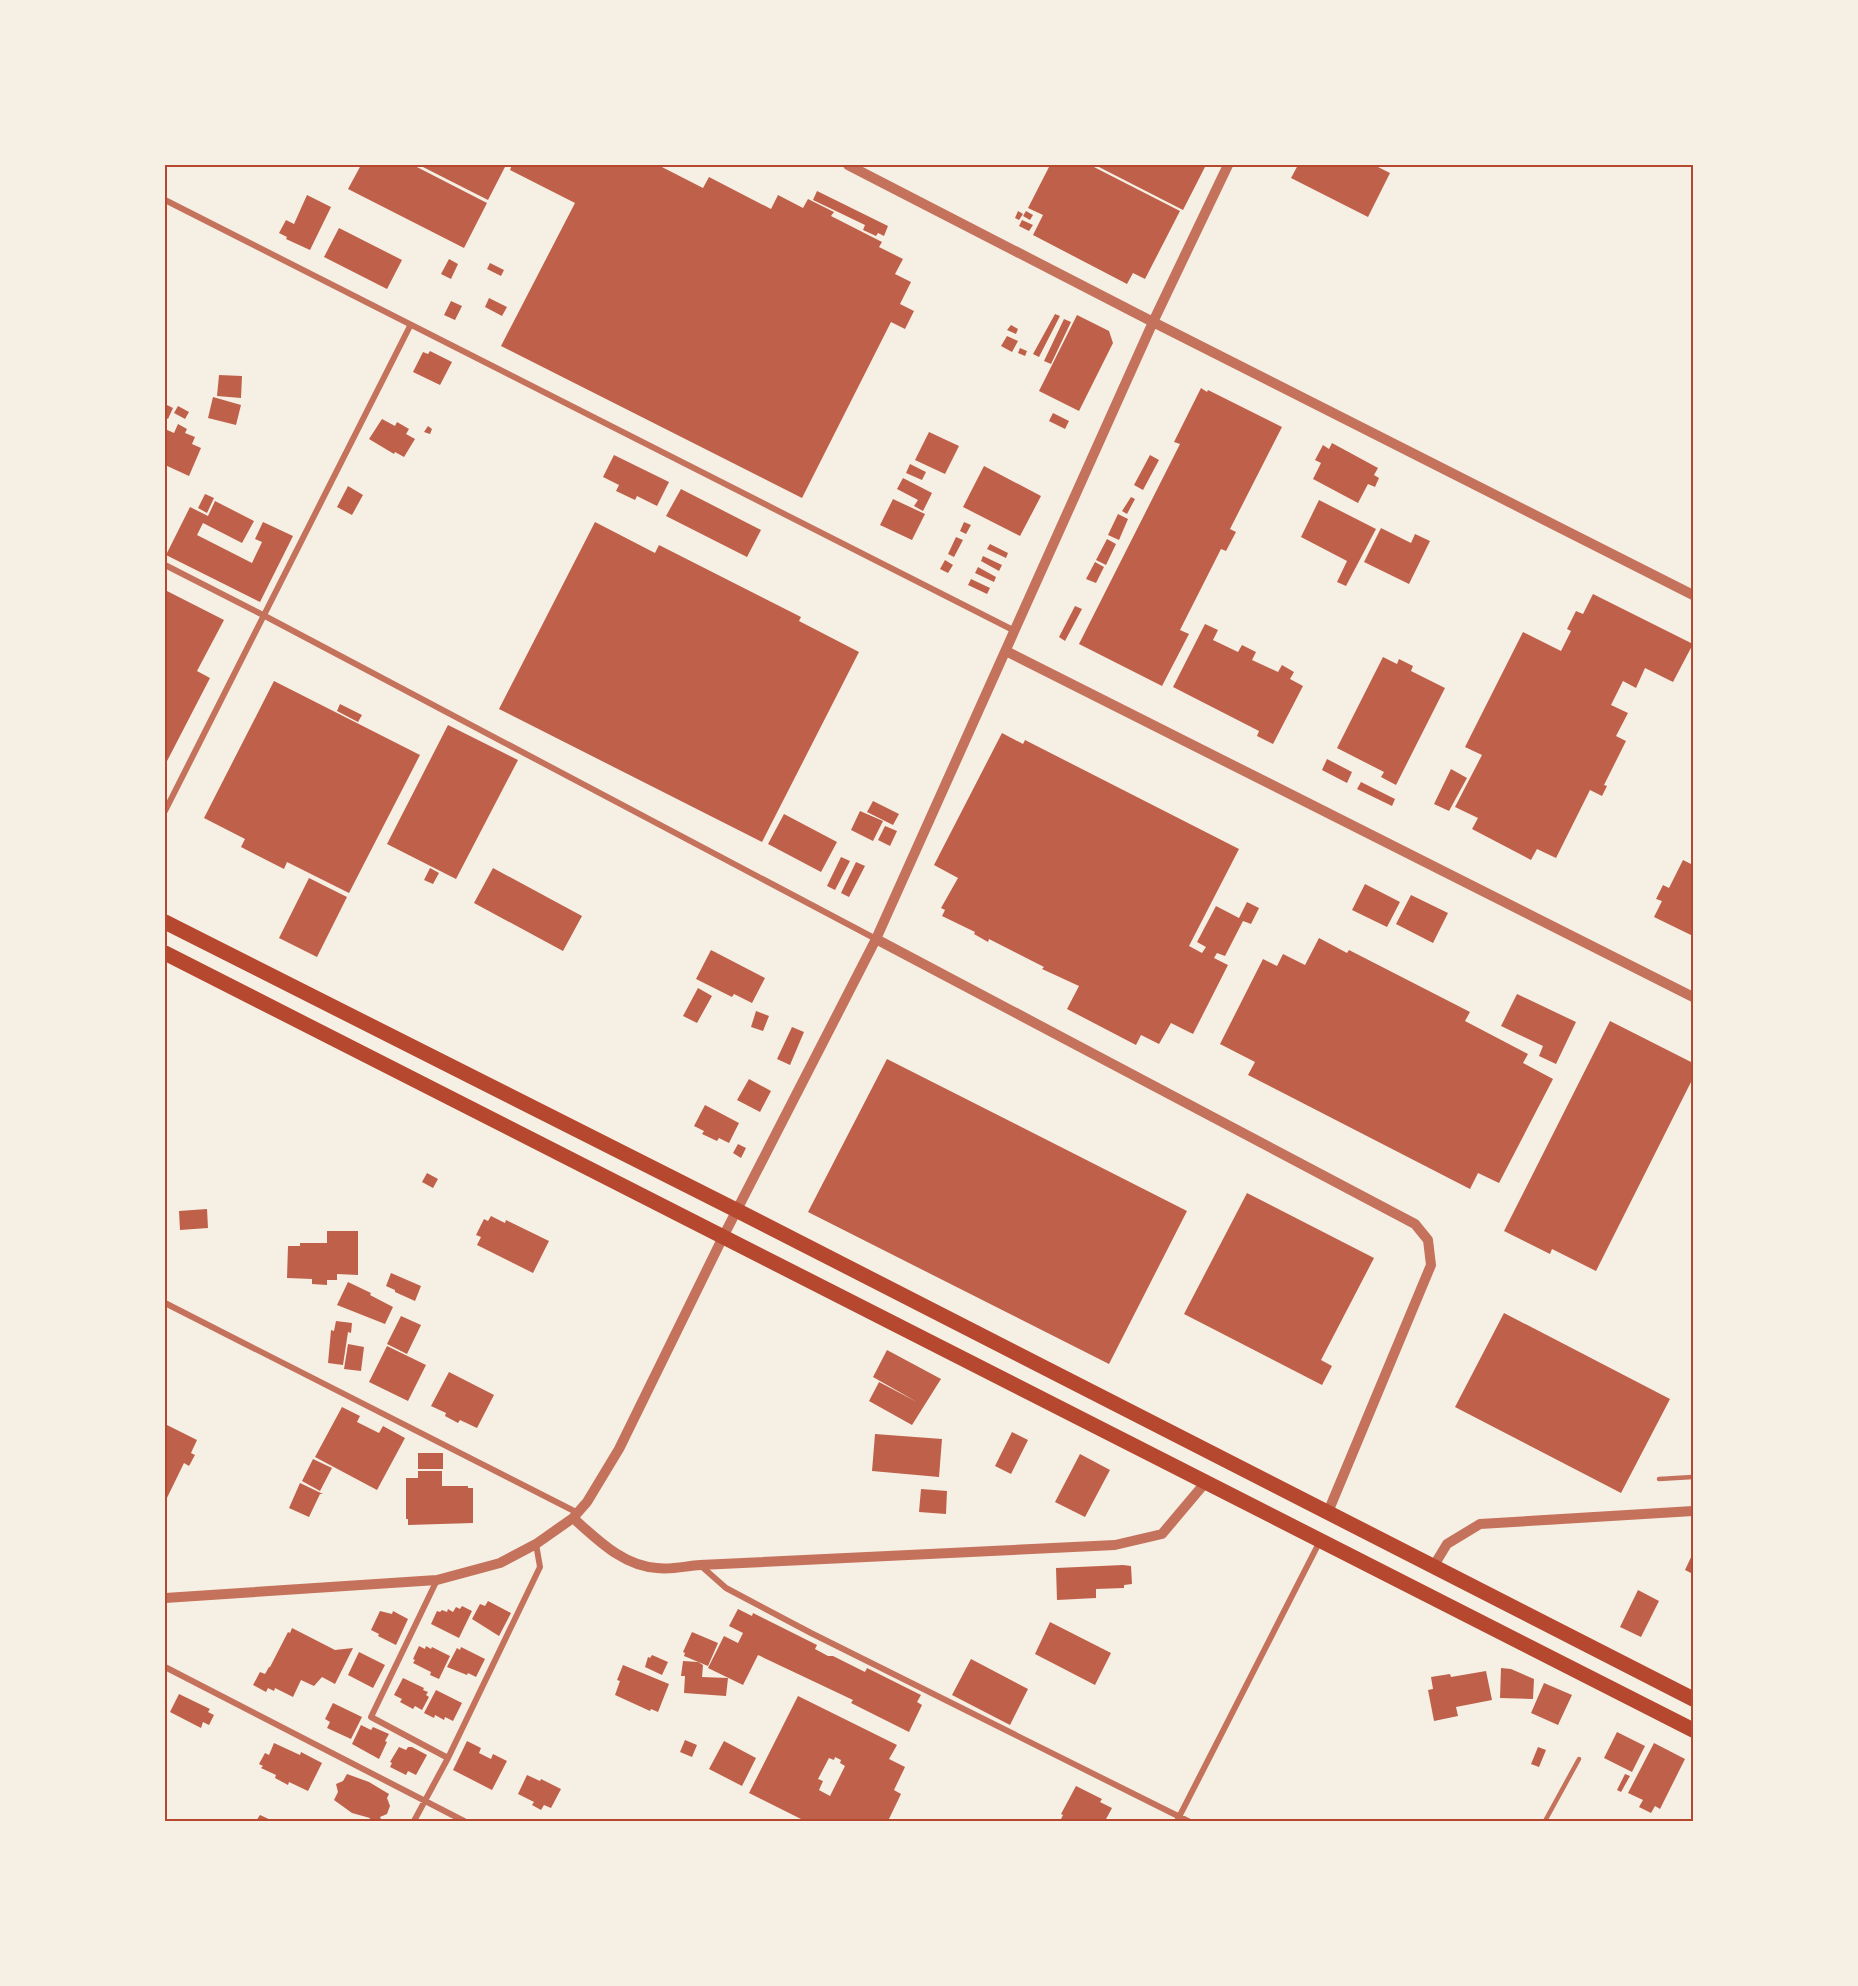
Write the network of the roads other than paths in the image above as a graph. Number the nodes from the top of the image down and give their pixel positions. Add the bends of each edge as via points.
1 (1228, 165) edge
2 (853, 166) edge
3 (165, 200) edge
4 (1153, 322) junction
5 (411, 326) junction
6 (165, 565) edge
7 (1693, 595) edge
8 (264, 615) junction
9 (1015, 632) junction
10 (1006, 651) junction
11 (165, 811) edge
12 (165, 922) edge
13 (876, 939) junction
14 (165, 953) edge
15 (1693, 997) edge
16 (738, 1211) junction
17 (723, 1237) junction
18 (165, 1303) edge
19 (1693, 1477) edge
20 (1659, 1479) dead end
21 (1205, 1483) junction
22 (1693, 1511) edge
23 (1328, 1512) junction
24 (576, 1516) junction
25 (1321, 1539) junction
26 (536, 1544) junction
27 (700, 1565) junction
28 (1433, 1567) junction
29 (437, 1580) junction
30 (165, 1598) edge
31 (165, 1667) edge
32 (1693, 1699) edge
33 (1693, 1730) edge
34 (448, 1758) junction
35 (1579, 1759) dead end
36 (424, 1801) junction
37 (1178, 1819) edge
38 (414, 1821) edge
39 (464, 1821) edge
40 (1188, 1821) edge
41 (1545, 1821) edge

1 - 4 street
2 - 4 street
3 - 5 street
4 - 7 street
4 - 9 street
5 - 8 street
5 - 9 street
6 - 8 street
8 - 11 street
8 - 13 street
9 - 10 street
10 - 13 street
10 - 15 street
12 - 16 highway
13 - 16 street
13 - 23 street via 1415,1224 1428,1240 1431,1265
14 - 17 highway
16 - 17 street
16 - 23 highway
17 - 21 highway
17 - 24 street via 619,1449
18 - 24 street
19 - 20 lane
21 - 25 highway
21 - 27 street via 1162,1534 1115,1545
22 - 28 street via 1480,1524 1447,1544
23 - 28 highway
24 - 26 street
24 - 27 street via 605,1546 626,1560 659,1569
25 - 33 highway
25 - 37 street
26 - 29 street via 500,1563
26 - 34 street via 540,1567
27 - 37 street via 726,1588
28 - 32 highway
29 - 30 street
29 - 34 street via 371,1718
31 - 36 street
34 - 36 street
35 - 41 lane
36 - 38 street
36 - 39 street
37 - 40 street

